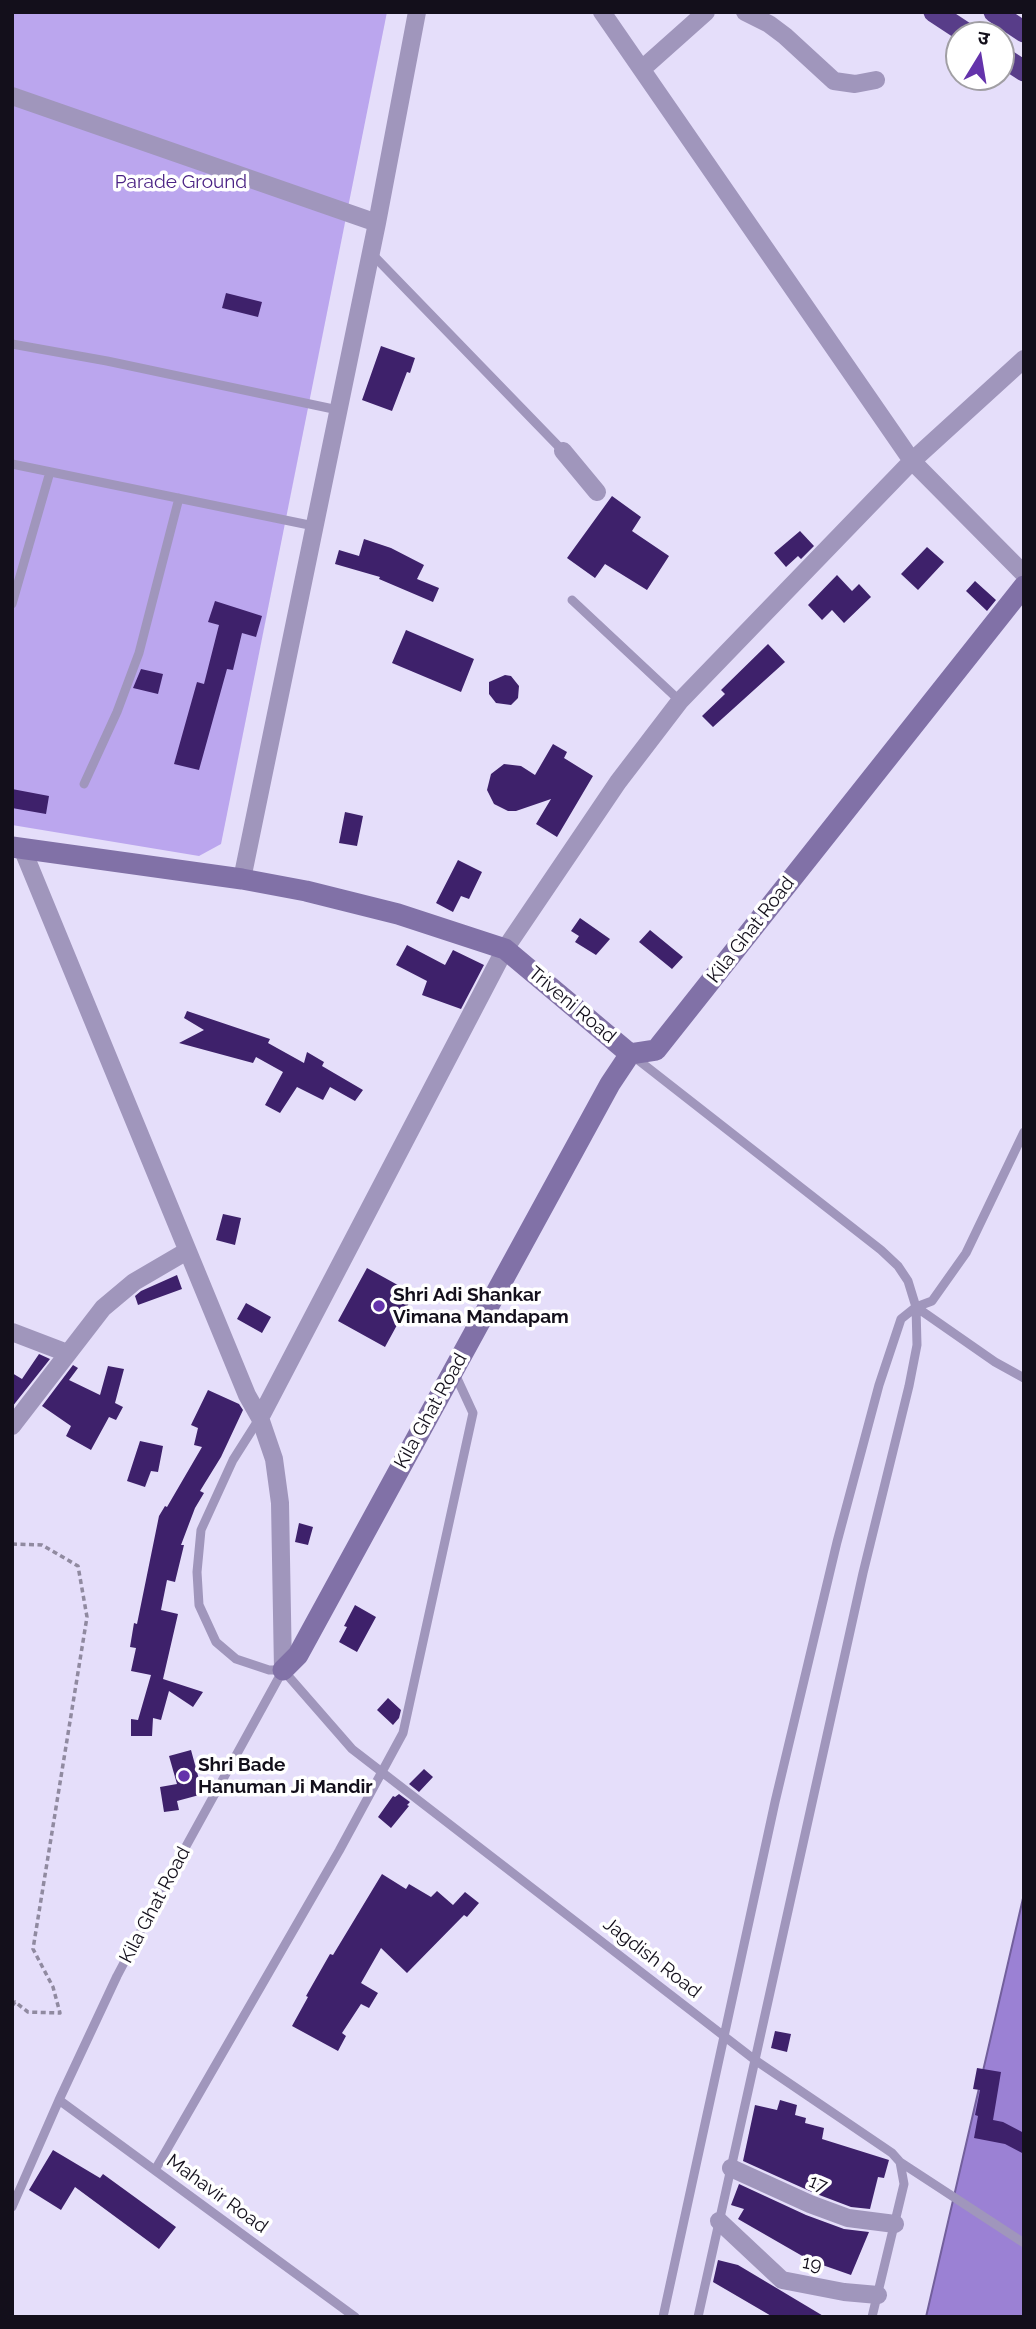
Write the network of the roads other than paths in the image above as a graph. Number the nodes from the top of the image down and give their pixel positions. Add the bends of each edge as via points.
1 (416, 12) edge
2 (602, 12) edge
3 (706, 12) edge
4 (745, 12) edge
5 (994, 12) edge
6 (1024, 32) edge
7 (642, 69) junction
8 (876, 80) dead end
9 (12, 96) edge
10 (377, 223) junction
11 (371, 253) junction
12 (12, 344) edge
13 (1024, 359) edge
14 (338, 410) junction
15 (564, 451) joint
16 (912, 461) junction
17 (12, 464) edge
18 (50, 472) junction
19 (597, 492) dead end
20 (179, 498) junction
21 (314, 526) junction
22 (1024, 574) edge
23 (1024, 586) edge
24 (572, 600) dead end
25 (12, 604) edge
26 (680, 701) junction
27 (84, 784) dead end
28 (17, 847) edge
29 (242, 879) junction
30 (505, 949) junction
31 (630, 1054) junction
32 (1024, 1132) edge
33 (187, 1251) junction
34 (916, 1307) junction
35 (12, 1332) edge
36 (68, 1353) junction
37 (453, 1371) junction
38 (1024, 1378) edge
39 (260, 1418) junction
40 (12, 1426) edge
41 (283, 1670) junction
42 (383, 1772) junction
43 (724, 2035) junction
44 (755, 2060) junction
45 (59, 2100) junction
46 (900, 2162) junction
47 (731, 2168) junction
48 (155, 2170) junction
49 (12, 2207) edge
50 (719, 2221) junction
51 (895, 2224) junction
52 (1024, 2243) edge
53 (878, 2295) junction
54 (355, 2317) edge
55 (663, 2317) edge
56 (698, 2317) edge
57 (872, 2317) edge

1 - 10 street
2 - 7 street
3 - 7 street
4 - 8 street via 785,36 834,80 855,85
5 - 6 highway
7 - 16 street
9 - 10 street
10 - 11 street
11 - 14 street
11 - 15 lane
12 - 14 lane
13 - 16 street
14 - 21 street
15 - 19 street
16 - 22 street
16 - 26 street
17 - 18 lane
18 - 20 lane
18 - 25 lane
20 - 21 lane
20 - 27 lane via 139,653
21 - 29 street
23 - 31 main road, Kila Ghat Road via 656,1050
24 - 26 lane
26 - 30 street via 618,782
28 - 29 main road, Triveni Road
28 - 33 street
29 - 30 main road, Triveni Road via 398,914
30 - 31 main road, Triveni Road
30 - 39 street
31 - 34 lane, Triveni Road via 881,1250 908,1281
31 - 37 main road, Kila Ghat Road
32 - 34 lane via 966,1253 932,1301
33 - 36 street via 134,1282 103,1308
33 - 39 street
34 - 38 lane
34 - 43 lane via 901,1319 837,1542
34 - 44 lane, Triveni Road via 917,1345 909,1386
35 - 36 street
36 - 40 street
37 - 41 main road, Kila Ghat Road via 298,1655
37 - 42 lane via 473,1413 403,1733
39 - 41 street via 274,1460 280,1503
39 - 41 lane via 233,1460 201,1530 199,1605 216,1642 236,1659
41 - 42 lane, Jagdish Road via 352,1749
41 - 45 lane, Kila Ghat Road via 117,1976
42 - 43 lane, Jagdish Road
42 - 48 lane
43 - 44 lane, Jagdish Road
43 - 55 lane
44 - 46 lane, Jagdish Road
44 - 47 lane, Triveni Road
45 - 48 lane, Mahavir Road
45 - 49 lane, Kila Ghat Road
46 - 51 lane via 904,2184
46 - 52 lane, Jagdish Road
47 - 50 lane, Triveni Road
47 - 51 street, 17 via 848,2218
48 - 54 lane, Mahavir Road
50 - 53 street, 19 via 782,2280
50 - 56 lane, Triveni Road
51 - 53 lane
53 - 57 lane

